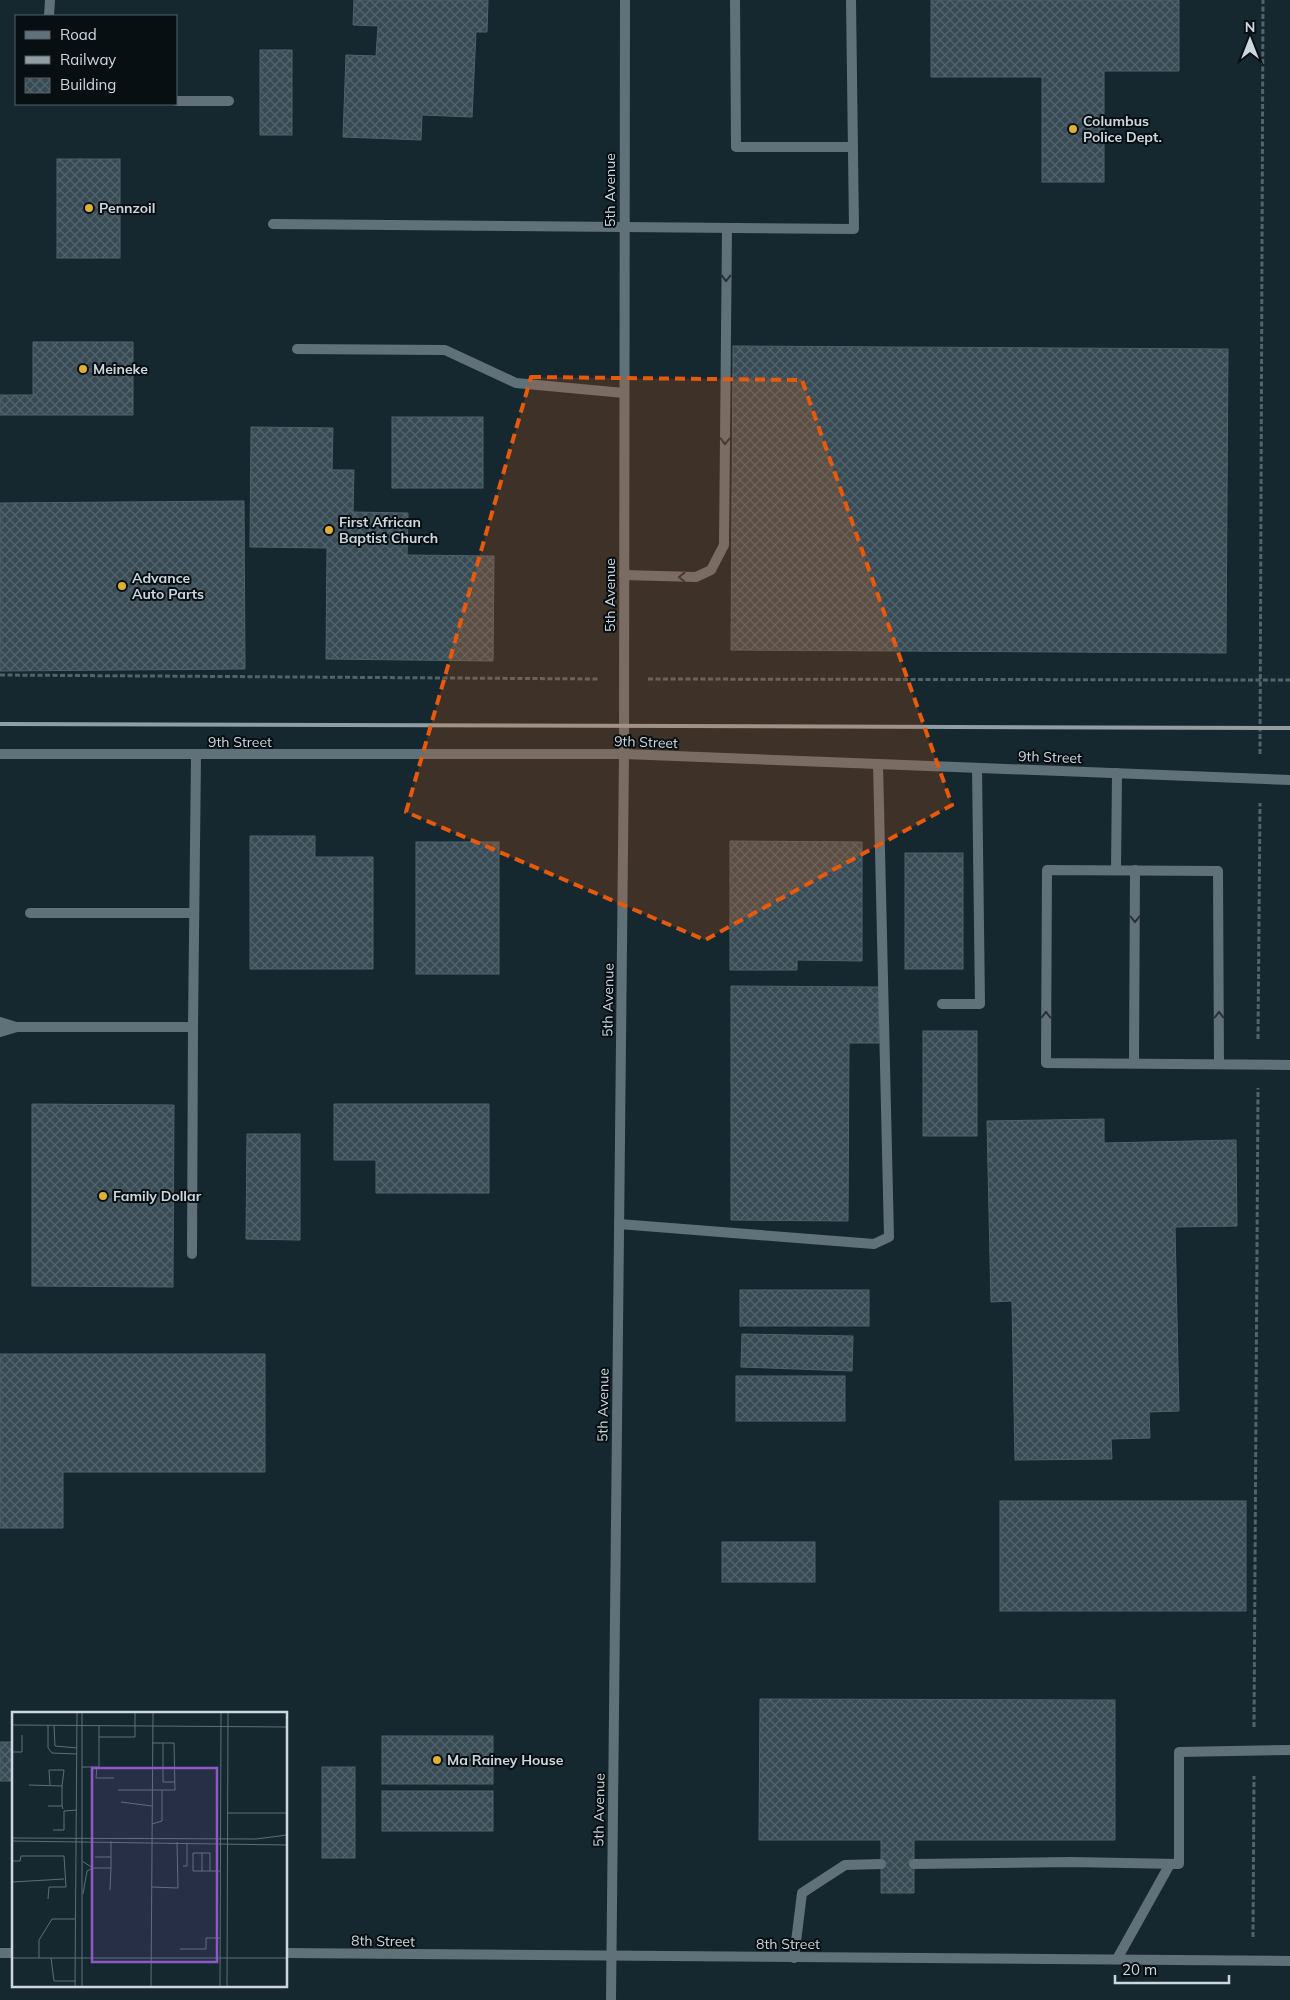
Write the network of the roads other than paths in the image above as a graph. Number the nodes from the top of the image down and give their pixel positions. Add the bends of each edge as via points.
1 (50, 0) edge
2 (624, 0) edge
3 (735, 0) edge
4 (852, 0) edge
5 (49, 15) edge
6 (178, 101) edge
7 (229, 101) dead end
8 (853, 147) junction
9 (273, 224) dead end
10 (624, 229) junction
11 (727, 229) junction
12 (297, 349) dead end
13 (624, 393) junction
14 (624, 575) junction
15 (0, 754) edge
16 (624, 754) junction
17 (196, 755) junction
18 (878, 764) junction
19 (976, 768) junction
20 (1117, 773) junction
21 (1290, 780) edge
22 (1116, 870) junction
23 (1135, 870) junction
24 (30, 913) dead end
25 (194, 913) junction
26 (942, 1004) dead end
27 (0, 1022) edge
28 (17, 1027) junction
29 (193, 1027) junction
30 (0, 1032) edge
31 (1134, 1064) junction
32 (1219, 1064) junction
33 (1290, 1065) edge
34 (619, 1224) junction
35 (192, 1254) dead end
36 (1290, 1750) edge
37 (881, 1864) dead end
38 (914, 1864) dead end
39 (1170, 1864) junction
40 (288, 1953) edge
41 (611, 1957) junction
42 (794, 1958) junction
43 (1117, 1959) junction
44 (1290, 1961) edge
45 (611, 2000) edge

1 - 5 street
2 - 10 street, 5th Avenue
3 - 8 street via 736,147
4 - 8 street
6 - 7 street
8 - 11 street via 854,229
9 - 10 street
10 - 11 street
10 - 13 street, 5th Avenue
11 -> 14 street via 724,545 711,570 696,577
12 - 13 street via 445,350 516,383
13 - 14 street, 5th Avenue
14 - 16 street, 5th Avenue
15 - 17 street, 9th Street
16 - 17 street, 9th Street
16 - 18 street, 9th Street
16 - 34 street, 5th Avenue
17 - 25 street
18 - 19 street, 9th Street
18 - 34 street via 889,1237 874,1244
19 - 20 street, 9th Street
19 - 26 street via 980,1004
20 - 21 street, 9th Street
20 - 22 street
22 - 23 street
31 -> 22 street via 1046,1064 1047,870
23 -> 31 street
32 -> 23 street via 1218,871
24 - 25 street
25 - 29 street
27 - 28 street
28 - 29 street
28 - 30 street
29 - 35 street
31 - 32 street
32 - 33 street
34 - 41 street, 5th Avenue
36 - 39 street via 1180,1752 1179,1864
37 - 42 street via 845,1865 802,1892
38 - 39 street
39 - 43 street
40 - 41 street, 8th Street
41 - 42 street, 8th Street
41 - 45 street, 5th Avenue
42 - 43 street, 8th Street
43 - 44 street, 8th Street

